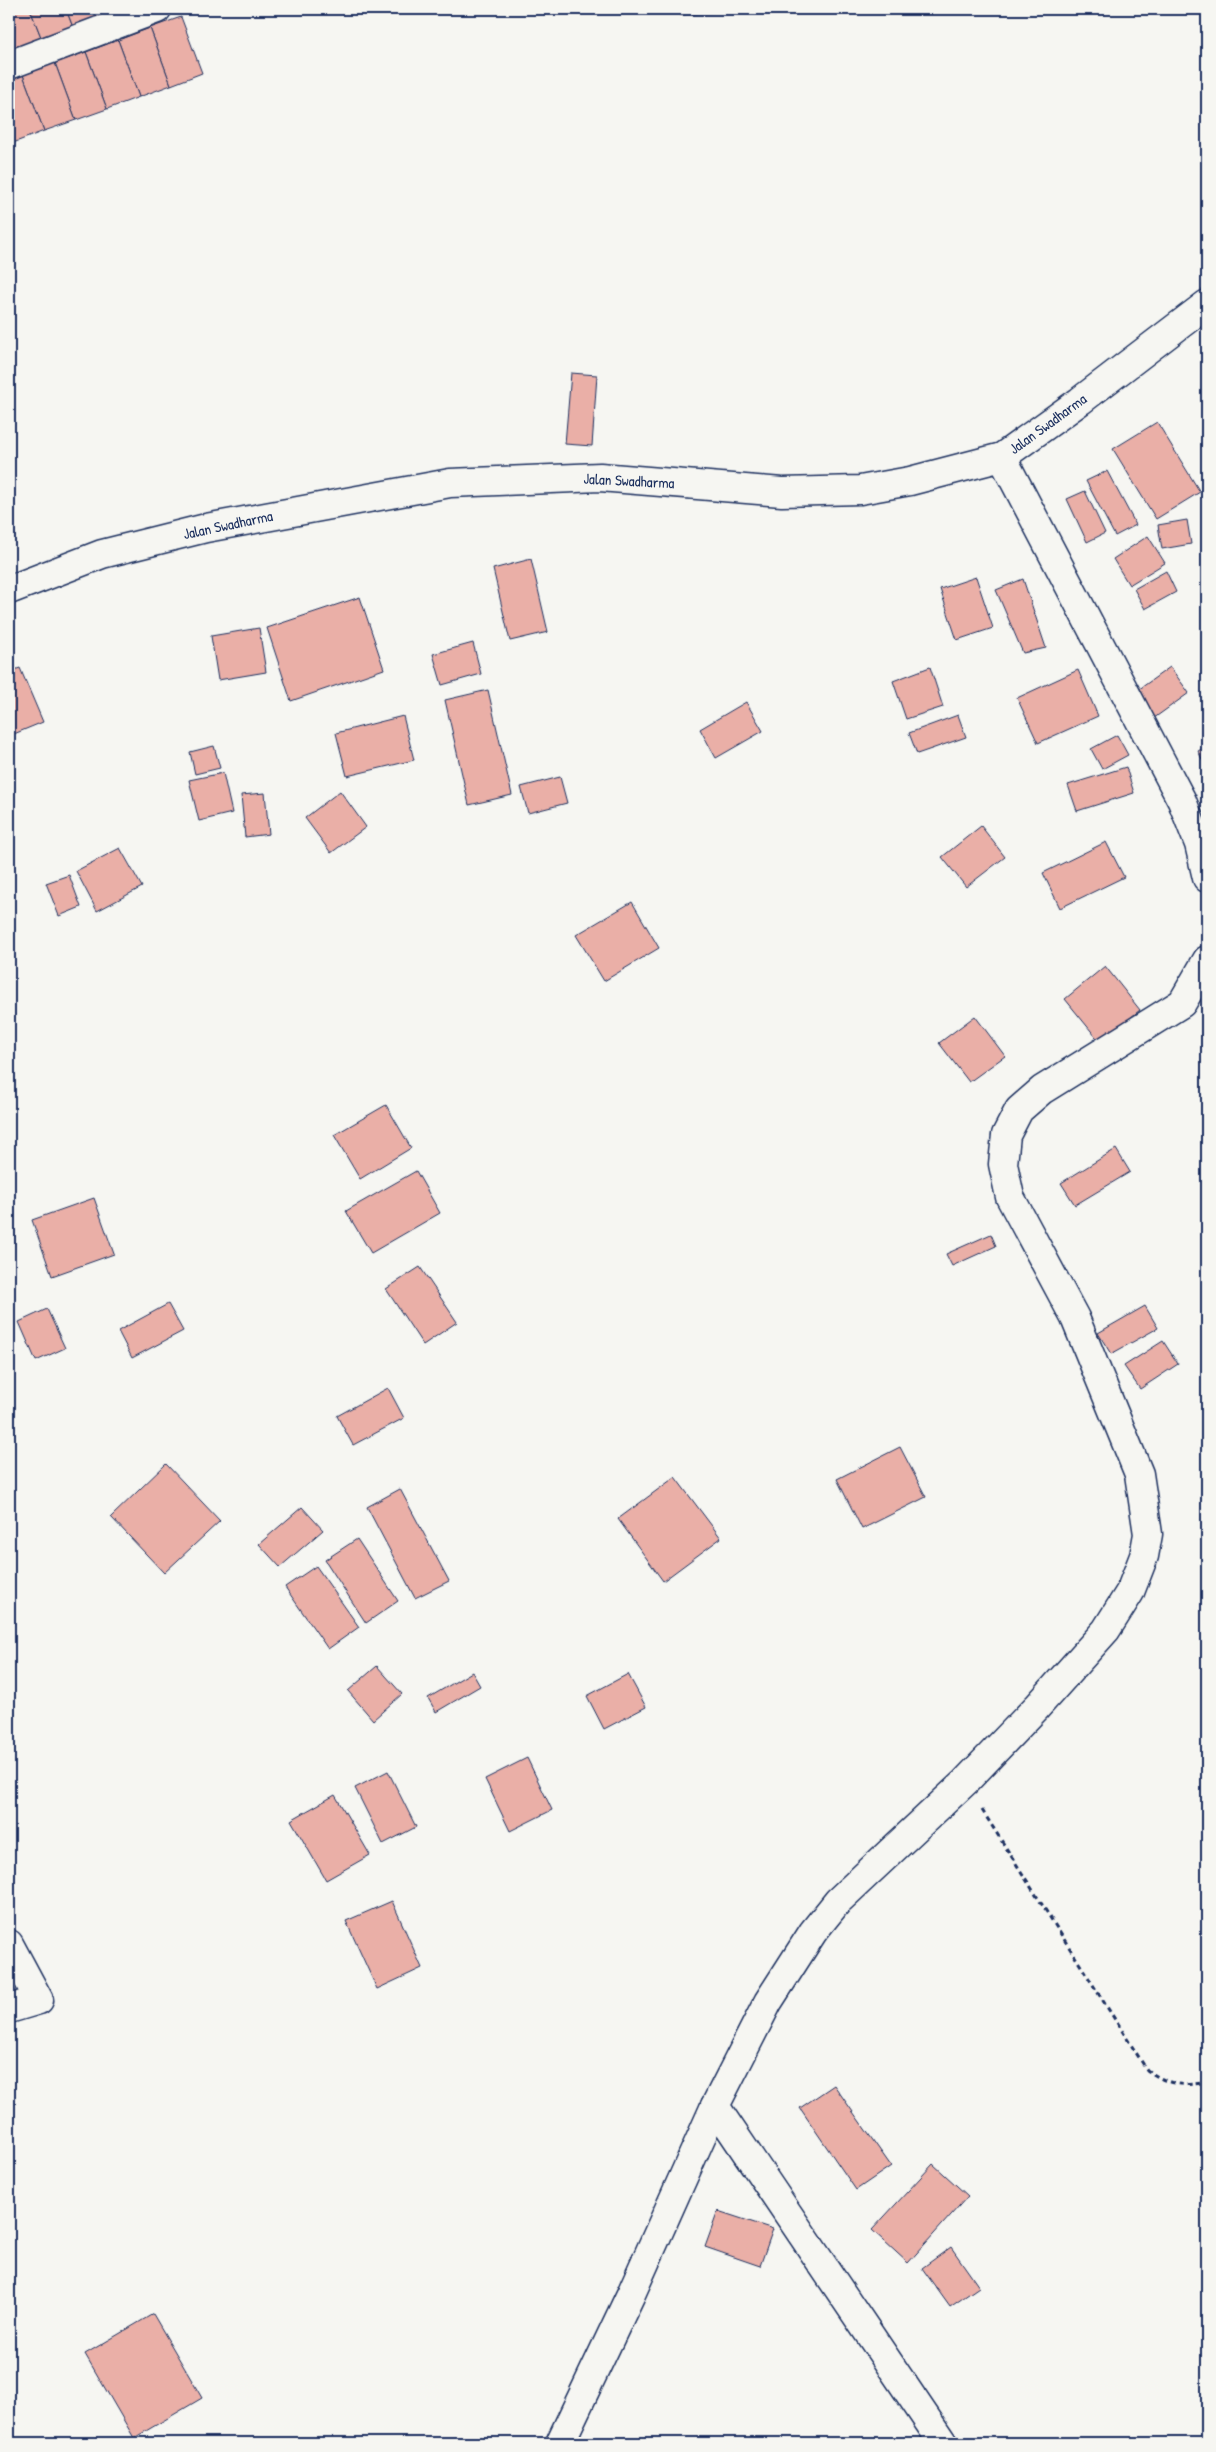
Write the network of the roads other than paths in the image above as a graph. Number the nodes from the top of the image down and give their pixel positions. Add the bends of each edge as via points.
1 (156, 9) edge
2 (9, 65) edge
3 (1207, 304) edge
4 (1002, 457) junction
5 (9, 590) edge
6 (1207, 878) edge
7 (1207, 960) edge
8 (9, 1944) edge
9 (9, 2009) edge
10 (715, 2106) junction
11 (560, 2443) edge
12 (943, 2443) edge

1 - 2 street
3 - 4 street, Jalan Swadharma
4 - 5 street, Jalan Swadharma via 910,481 860,490 782,492 600,477 450,483 206,528 102,554
4 - 6 street via 1182,801 1199,844
7 - 10 street via 1182,1003 1042,1090 1019,1110 1006,1135 1003,1164 1010,1197 1079,1327 1138,1474 1148,1534 1144,1556 1130,1592 1106,1630 1036,1707 965,1782 838,1901 813,1932 768,2002
8 - 9 street via 39,2000
10 - 11 street
10 - 12 street

